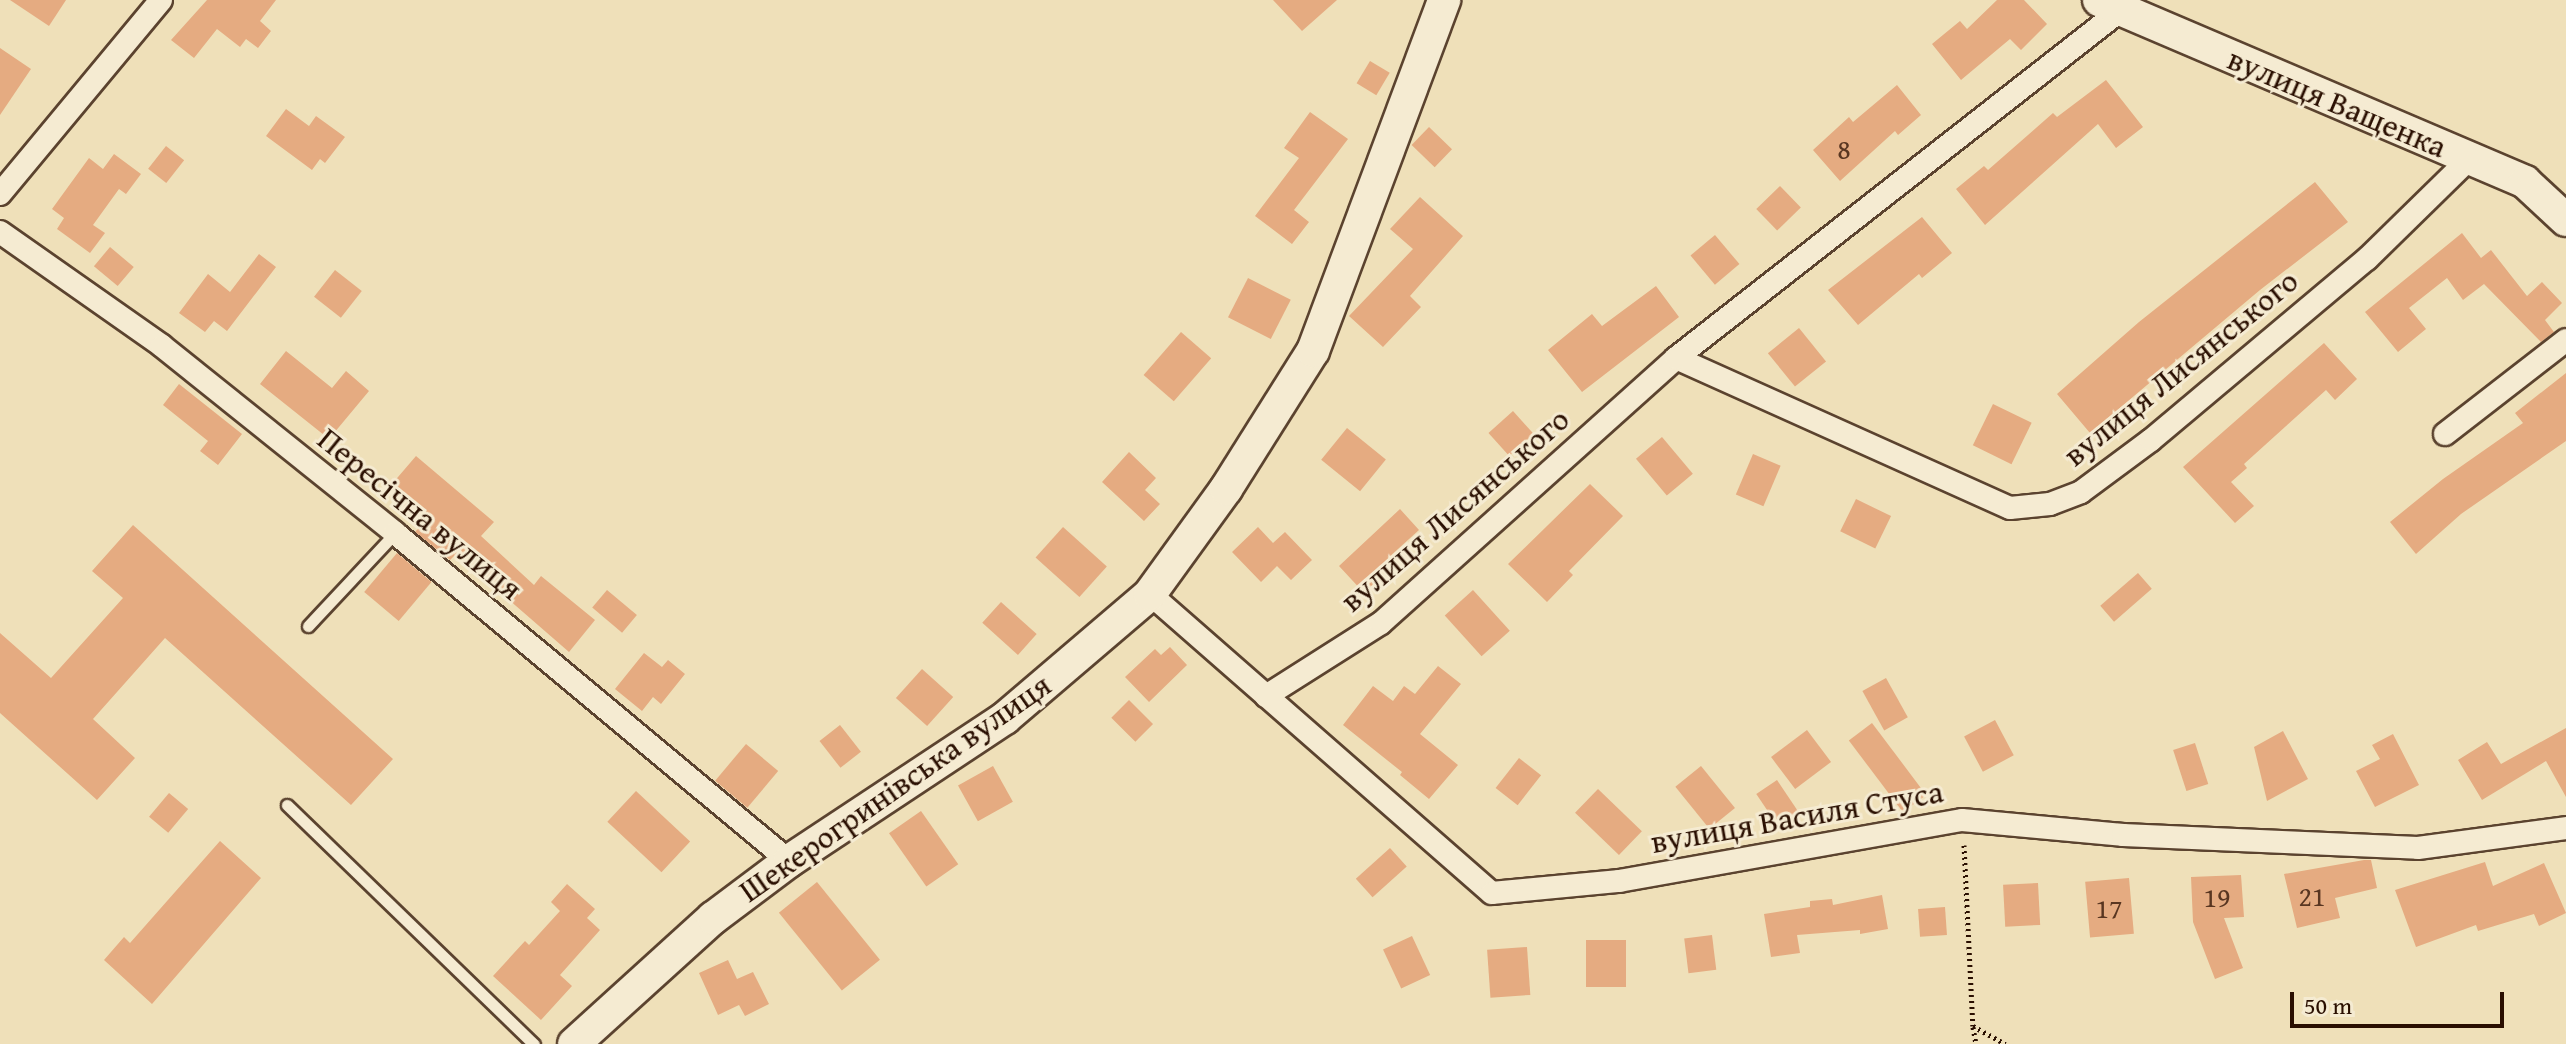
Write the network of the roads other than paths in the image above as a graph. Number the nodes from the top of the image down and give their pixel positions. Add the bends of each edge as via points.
1 (161, 0) edge
2 (1444, 0) edge
3 (2110, 5) edge
4 (2468, 160) junction
5 (0, 194) edge
6 (2566, 220) edge
7 (0, 232) edge
8 (2566, 340) edge
9 (1676, 358) junction
10 (2445, 434) dead end
11 (395, 533) junction
12 (1150, 594) junction
13 (308, 626) dead end
14 (1266, 696) junction
15 (287, 805) dead end
16 (2566, 828) edge
17 (789, 861) junction
18 (534, 1044) edge
19 (574, 1044) edge

1 - 5 street
2 - 12 street, Шекерогринівська вулиця via 1313,351 1226,489
3 - 4 street, вулиця Ващенка
3 - 9 street, вулиця Лисянського
4 - 6 street, вулиця Ващенка via 2525,182
4 - 9 street, вулиця Лисянського via 2367,259 2151,440 2081,492 2050,504 2010,508
7 - 11 street, Пересічна вулиця via 162,346
8 - 10 street
9 - 14 street, вулиця Лисянського via 1381,623
11 - 13 lane
11 - 17 street, Пересічна вулиця
12 - 14 street, вулиця Василя Стуса
12 - 17 street, Шекерогринівська вулиця via 1005,718
14 - 16 street, вулиця Василя Стуса via 1492,893 1619,881 1962,820 2123,835 2418,848
15 - 18 lane
17 - 19 street, Шекерогринівська вулиця via 713,918

